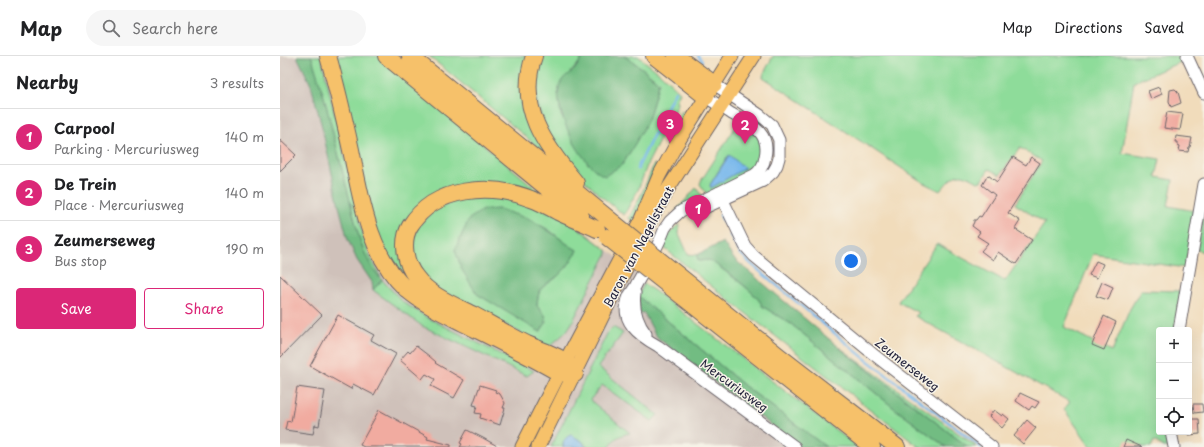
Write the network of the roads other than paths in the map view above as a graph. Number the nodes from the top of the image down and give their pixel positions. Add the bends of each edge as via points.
1 (328, 56) edge
2 (386, 56) edge
3 (410, 56) edge
4 (534, 56) edge
5 (654, 56) edge
6 (676, 56) edge
7 (732, 56) edge
8 (754, 56) edge
9 (1188, 56) edge
10 (710, 90) junction
11 (730, 94) junction
12 (1204, 94) edge
13 (721, 107) junction
14 (1204, 184) edge
15 (721, 196) junction
16 (605, 226) junction
17 (653, 265) junction
18 (1180, 327) edge
19 (566, 370) junction
20 (1172, 435) edge
21 (522, 447) edge
22 (538, 447) edge
23 (795, 447) edge
24 (872, 447) edge
25 (896, 447) edge
26 (992, 447) edge
27 (1174, 447) edge

1 - 19 highway via 338,88 372,236 390,270 406,289 431,306
2 - 16 highway
3 - 16 highway
4 - 16 highway via 528,87 531,110 538,131
5 - 10 highway
6 - 10 highway
7 - 10 main road, Baron van Nagellstraat
8 - 11 main road, Baron van Nagellstraat
9 - 12 street
10 - 11 street, Mercuriusweg
10 - 13 street, Mercuriusweg
10 - 19 main road, Baron van Nagellstraat via 659,176 641,219
11 - 13 main road, Baron van Nagellstraat
11 - 15 street, Mercuriusweg via 772,125 779,140 780,151 777,165 769,177
13 - 15 street, Mercuriusweg via 760,132 765,141 766,153 763,164 756,173
13 - 19 main road, Baron van Nagellstraat via 669,187
14 - 18 street
15 - 23 street, Mercuriusweg via 687,208 676,214 667,224 637,284 634,298 636,316 647,335 658,346
15 - 26 street, Zeumerseweg via 745,246 754,256
16 - 17 highway, bridge
16 - 19 highway via 530,198 499,191 479,190 456,193 427,207 410,227 406,241 408,264 415,277 427,289 528,344
17 - 24 highway
17 - 25 highway via 779,356
19 - 21 main road, Baron van Nagellstraat
19 - 22 main road, Baron van Nagellstraat
20 - 27 street

